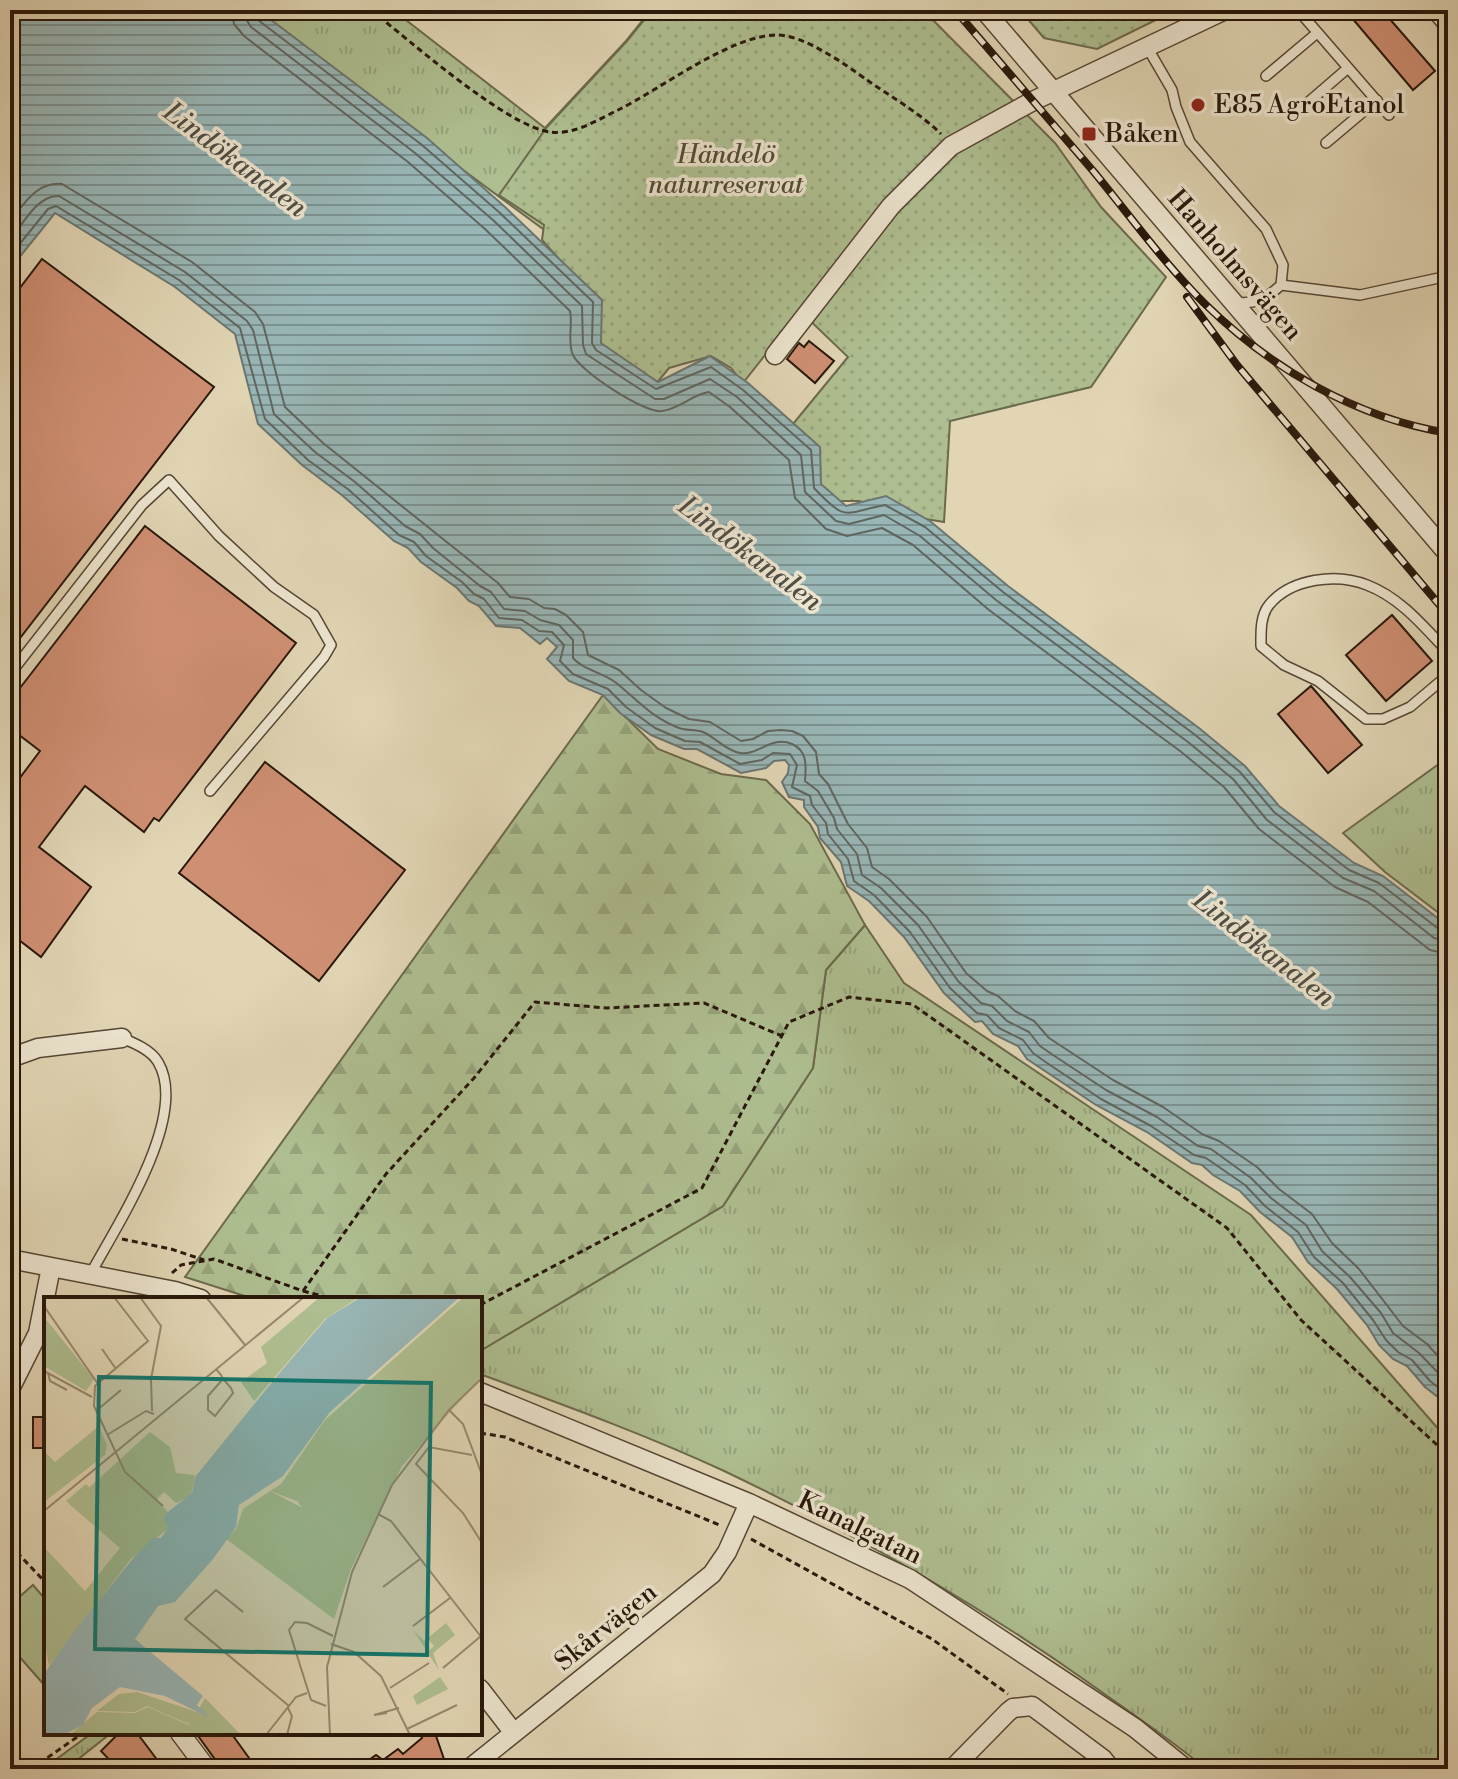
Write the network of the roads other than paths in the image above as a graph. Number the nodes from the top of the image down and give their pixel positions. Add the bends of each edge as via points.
1 (984, 10) edge
2 (1225, 10) edge
3 (1298, 10) edge
4 (1436, 10) edge
5 (1448, 24) edge
6 (1317, 33) junction
7 (1147, 47) junction
8 (1348, 68) junction
9 (1266, 76) dead end
10 (1052, 92) junction
11 (1377, 100) junction
12 (1297, 112) dead end
13 (1389, 115) dead end
14 (1326, 143) dead end
15 (1448, 276) edge
16 (1277, 289) junction
17 (1233, 301) junction
18 (775, 355) dead end
19 (1448, 554) edge
20 (1448, 652) edge
21 (10, 674) edge
22 (1448, 675) edge
23 (210, 791) dead end
24 (122, 1038) joint
25 (10, 1058) edge
26 (10, 1259) edge
27 (51, 1267) junction
28 (90, 1275) junction
29 (45, 1297) edge
30 (193, 1297) edge
31 (44, 1303) edge
32 (10, 1389) edge
33 (482, 1393) edge
34 (749, 1503) junction
35 (482, 1692) edge
36 (514, 1733) junction
37 (182, 1735) edge
38 (207, 1769) edge
39 (469, 1769) edge
40 (952, 1769) edge
41 (1111, 1769) edge
42 (1186, 1769) edge

1 - 10 street, Hanholmsvägen
2 - 7 street
3 - 6 lane
4 - 5 street
6 - 8 lane
6 - 9 lane
7 - 10 street
7 - 16 lane via 1172,90 1190,142 1272,240 1283,265
8 - 11 lane
8 - 12 lane
10 - 17 street, Hanholmsvägen
10 - 18 street via 951,146 891,206
11 - 13 lane
11 - 14 lane
15 - 16 lane via 1360,295
16 - 17 lane via 1249,304
17 - 19 street, Hanholmsvägen
20 - 22 lane via 1401,604 1366,584 1326,578 1294,586 1268,605 1261,625 1261,646 1366,719 1383,719 1410,707
21 - 23 lane via 142,505 169,480 219,536 274,587 314,615 331,645
24 - 25 street via 38,1048
24 - 28 lane via 156,1059 165,1087 162,1133
26 - 27 street
27 - 28 street
27 - 29 street
28 - 30 street
31 - 32 street via 38,1333
33 - 34 street, Kanalgatan
34 - 36 street, Skårvägen via 712,1574
34 - 42 street, Kanalgatan via 910,1579 1135,1728
35 - 36 street
36 - 39 street, Skårvägen
37 - 38 street
40 - 41 street via 1016,1709 1032,1706

